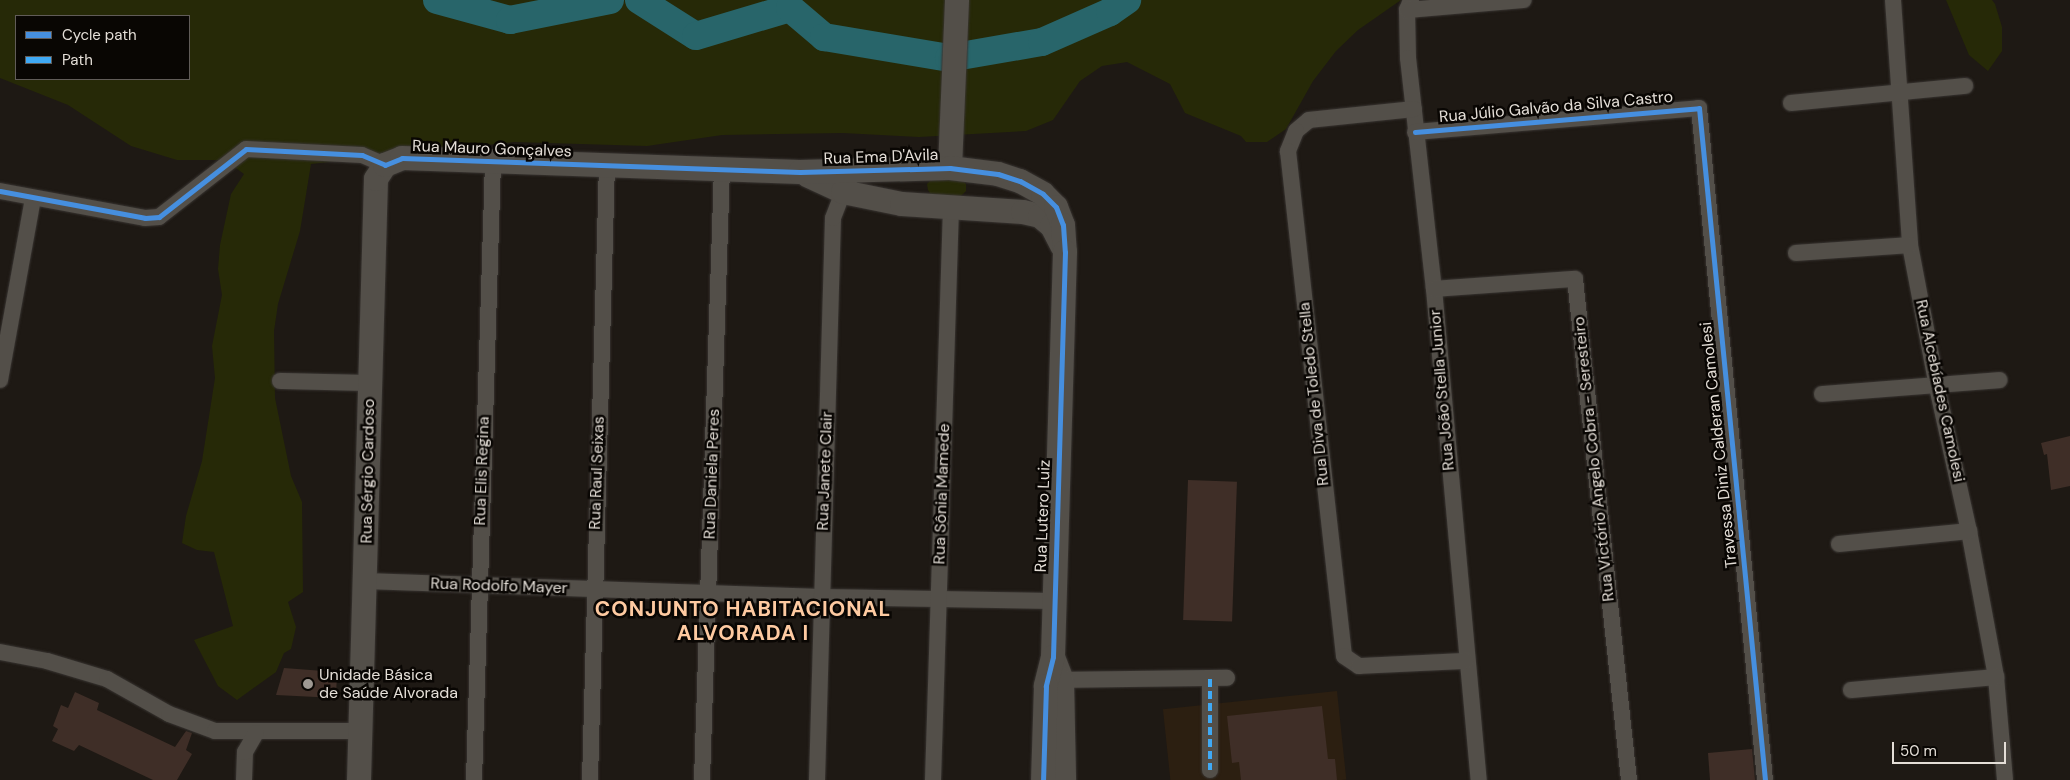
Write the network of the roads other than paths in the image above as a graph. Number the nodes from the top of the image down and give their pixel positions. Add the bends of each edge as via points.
1 (1524, 0) edge
2 (1893, 0) edge
3 (1409, 5) edge
4 (957, 8) edge
5 (1965, 86) dead end
6 (1899, 92) junction
7 (1791, 103) dead end
8 (1699, 108) joint
9 (1414, 109) junction
10 (1415, 132) junction
11 (493, 161) junction
12 (385, 164) junction
13 (607, 165) junction
14 (722, 169) junction
15 (951, 169) junction
16 (861, 171) junction
17 (800, 172) junction
18 (0, 191) edge
19 (843, 192) junction
20 (33, 198) junction
21 (948, 208) junction
22 (1910, 245) junction
23 (1065, 252) junction
24 (1796, 253) dead end
25 (1434, 289) junction
26 (0, 380) edge
27 (1999, 380) dead end
28 (280, 381) dead end
29 (370, 383) junction
30 (1937, 388) junction
31 (1822, 394) dead end
32 (1970, 531) junction
33 (1839, 544) dead end
34 (365, 581) junction
35 (479, 585) junction
36 (594, 589) junction
37 (708, 593) junction
38 (821, 597) junction
39 (938, 600) junction
40 (1053, 601) junction
41 (0, 652) edge
42 (1466, 661) junction
43 (1996, 677) junction
44 (1227, 678) dead end
45 (1210, 679) junction
46 (1055, 680) junction
47 (1852, 690) dead end
48 (360, 731) junction
49 (256, 733) junction
50 (1210, 770) dead end
51 (244, 780) edge
52 (359, 780) edge
53 (474, 780) edge
54 (590, 780) edge
55 (702, 780) edge
56 (817, 780) edge
57 (933, 780) edge
58 (1043, 780) edge
59 (1064, 780) edge
60 (1479, 780) edge
61 (1629, 780) edge
62 (1765, 780) edge
63 (2005, 780) edge

1 - 3 street
2 - 6 street, Rua Alcebíades Camolesi
3 - 9 street, Rua João Stella Junior via 1408,58
4 - 15 street
5 - 6 street
6 - 7 street
6 - 22 street, Rua Alcebíades Camolesi
8 - 10 street, Rua Júlio Galvão da Silva Castro
8 - 62 street, Travessa Diniz Calderan Camolesi
9 - 10 street, Rua João Stella Junior
9 - 42 street, Rua Diva de Toledo Stella via 1309,120 1296,131 1288,151 1344,656 1359,666
10 - 25 street, Rua João Stella Junior
11 - 12 street, Rua Mauro Gonçalves via 402,158
11 - 13 street, Rua Mauro Gonçalves
11 - 35 street, Rua Elis Regina
12 - 20 street via 362,155 246,149 159,217 146,218
12 - 29 street, Rua Sérgio Cardoso via 376,179
13 - 14 street, Rua Mauro Gonçalves
13 - 36 street, Rua Raul Seixas
14 - 17 street, Rua Mauro Gonçalves
14 - 37 street, Rua Daniela Peres
15 - 16 street, Rua Ema D'Avila
15 - 21 street via 975,191
15 - 21 street via 927,174 922,187 924,198
15 - 23 street, Rua Ema D'Avila via 1013,178 1043,194 1056,207 1064,225
16 - 17 street, Rua Ema D'Avila
16 - 19 street, Rua Janete Clair
17 - 19 street, Rua Ema D'Avila
18 - 20 street
19 - 21 street, Rua Ema D'Avila
19 - 38 street, Rua Janete Clair via 833,218
20 - 26 street
21 - 23 street, Rua Ema D'Avila via 1023,212 1040,216 1052,226
21 - 39 street, Rua Sônia Mamede
22 - 24 street
22 - 30 street, Rua Alcebíades Camolesi
23 - 40 street, Rua Lutero Luiz
25 - 42 street, Rua João Stella Junior
25 - 61 street, Rua Victório Angelo Cobra - Seresteiro via 1575,279
27 - 30 street
28 - 29 street
29 - 34 street, Rua Sérgio Cardoso
30 - 31 street
30 - 32 street, Rua Alcebíades Camolesi
32 - 33 street
32 - 43 street, Rua Alcebíades Camolesi
34 - 35 street, Rua Rodolfo Mayer
34 - 48 street, Rua Sérgio Cardoso
35 - 36 street, Rua Rodolfo Mayer
35 - 53 street, Rua Elis Regina
36 - 37 street, Rua Rodolfo Mayer
36 - 54 street, Rua Raul Seixas
37 - 38 street, Rua Rodolfo Mayer
37 - 55 street, Rua Daniela Peres
38 - 39 street, Rua Rodolfo Mayer
38 - 56 street, Rua Janete Clair
39 - 40 street, Rua Rodolfo Mayer
39 - 57 street, Rua Sônia Mamede
40 - 46 street, Rua Lutero Luiz
41 - 49 street via 47,661 107,679 169,714 215,731
42 - 60 street, Rua João Stella Junior
43 - 47 street
43 - 63 street, Rua Alcebíades Camolesi
44 - 45 street
45 - 46 street
45 - 50 street
46 - 58 street, Rua Lutero Luiz
46 - 59 street, Rua Lutero Luiz
48 - 49 street
48 - 52 street, Rua Sérgio Cardoso
49 - 51 street via 245,752

